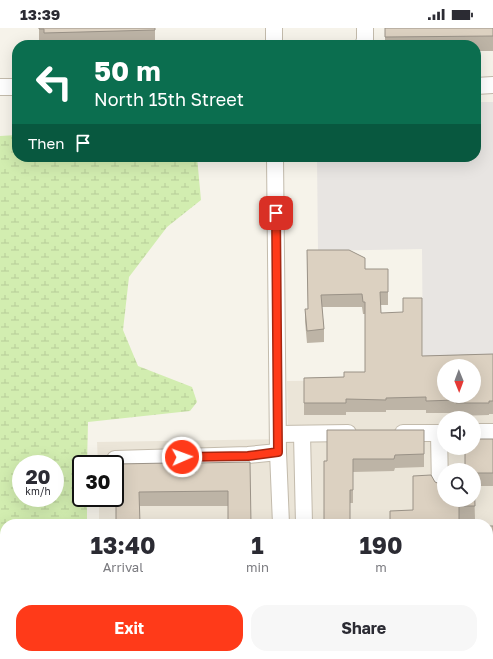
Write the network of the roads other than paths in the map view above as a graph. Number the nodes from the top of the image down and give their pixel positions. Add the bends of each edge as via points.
1 (274, 28) edge
2 (274, 40) edge
3 (493, 85) edge
4 (481, 86) edge
5 (0, 87) edge
6 (12, 87) edge
7 (275, 162) edge
8 (481, 432) edge
9 (493, 432) edge
10 (360, 433) edge
11 (392, 433) edge
12 (437, 433) edge
13 (278, 434) junction
14 (302, 434) junction
15 (278, 452) junction
16 (124, 459) edge
17 (281, 519) edge
18 (304, 519) edge

1 - 2 street
3 - 4 street
5 - 6 street
7 - 13 street
8 - 9 street
10 - 14 street
11 - 12 street
13 - 14 street
13 - 15 street
14 - 18 street
15 - 16 street via 248,456
15 - 17 street

